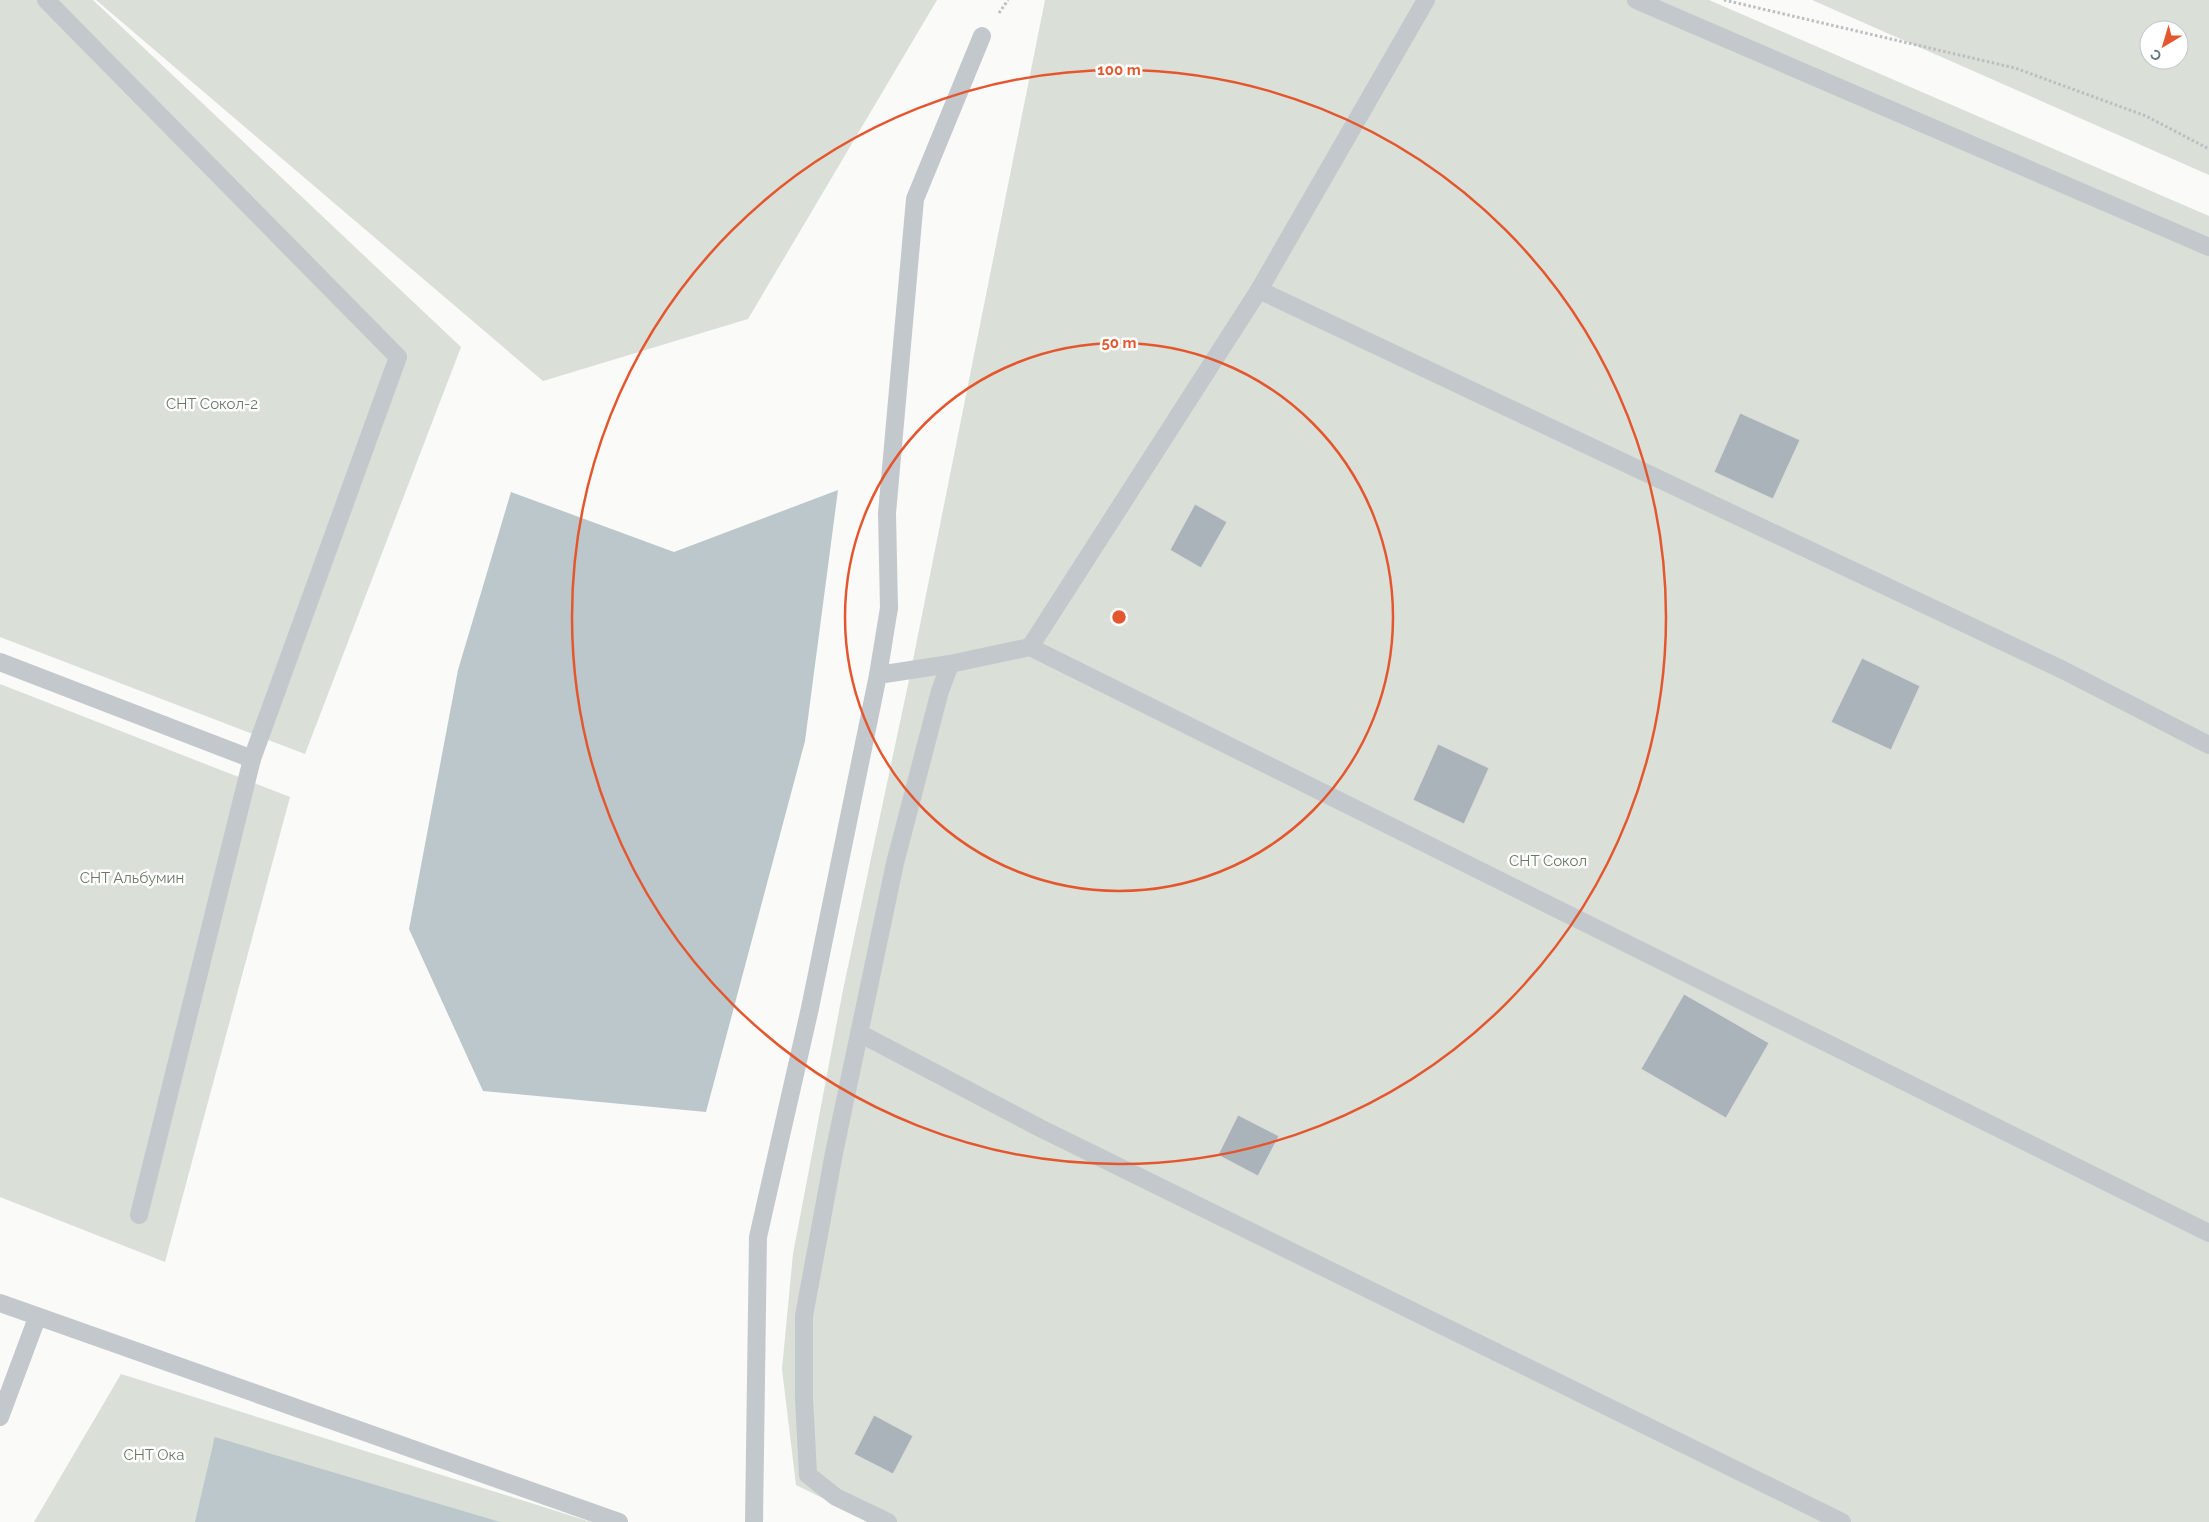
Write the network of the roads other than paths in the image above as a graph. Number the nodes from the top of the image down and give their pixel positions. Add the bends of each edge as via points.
1 (46, 0) edge
2 (1426, 0) edge
3 (1636, 0) edge
4 (982, 36) dead end
5 (2209, 247) edge
6 (1259, 290) junction
7 (1030, 647) junction
8 (0, 662) edge
9 (950, 664) junction
10 (878, 675) junction
11 (2209, 745) edge
12 (252, 759) junction
13 (859, 1033) junction
14 (139, 1215) dead end
15 (2209, 1233) edge
16 (0, 1303) edge
17 (38, 1318) junction
18 (0, 1417) edge
19 (619, 1522) edge
20 (754, 1522) edge
21 (888, 1522) edge
22 (1842, 1522) edge

1 - 12 lane via 398,357
2 - 6 lane
3 - 5 lane
4 - 10 lane via 915,199 887,513 889,608
6 - 7 lane
6 - 11 lane via 2063,670
7 - 9 lane
7 - 15 lane
8 - 12 lane
9 - 10 lane
9 - 13 lane via 932,719 895,864
10 - 20 lane via 810,1008 758,1237
12 - 14 lane
13 - 21 lane via 804,1316 808,1475 836,1497
13 - 22 lane via 1040,1128
16 - 17 lane
17 - 18 lane
17 - 19 lane

